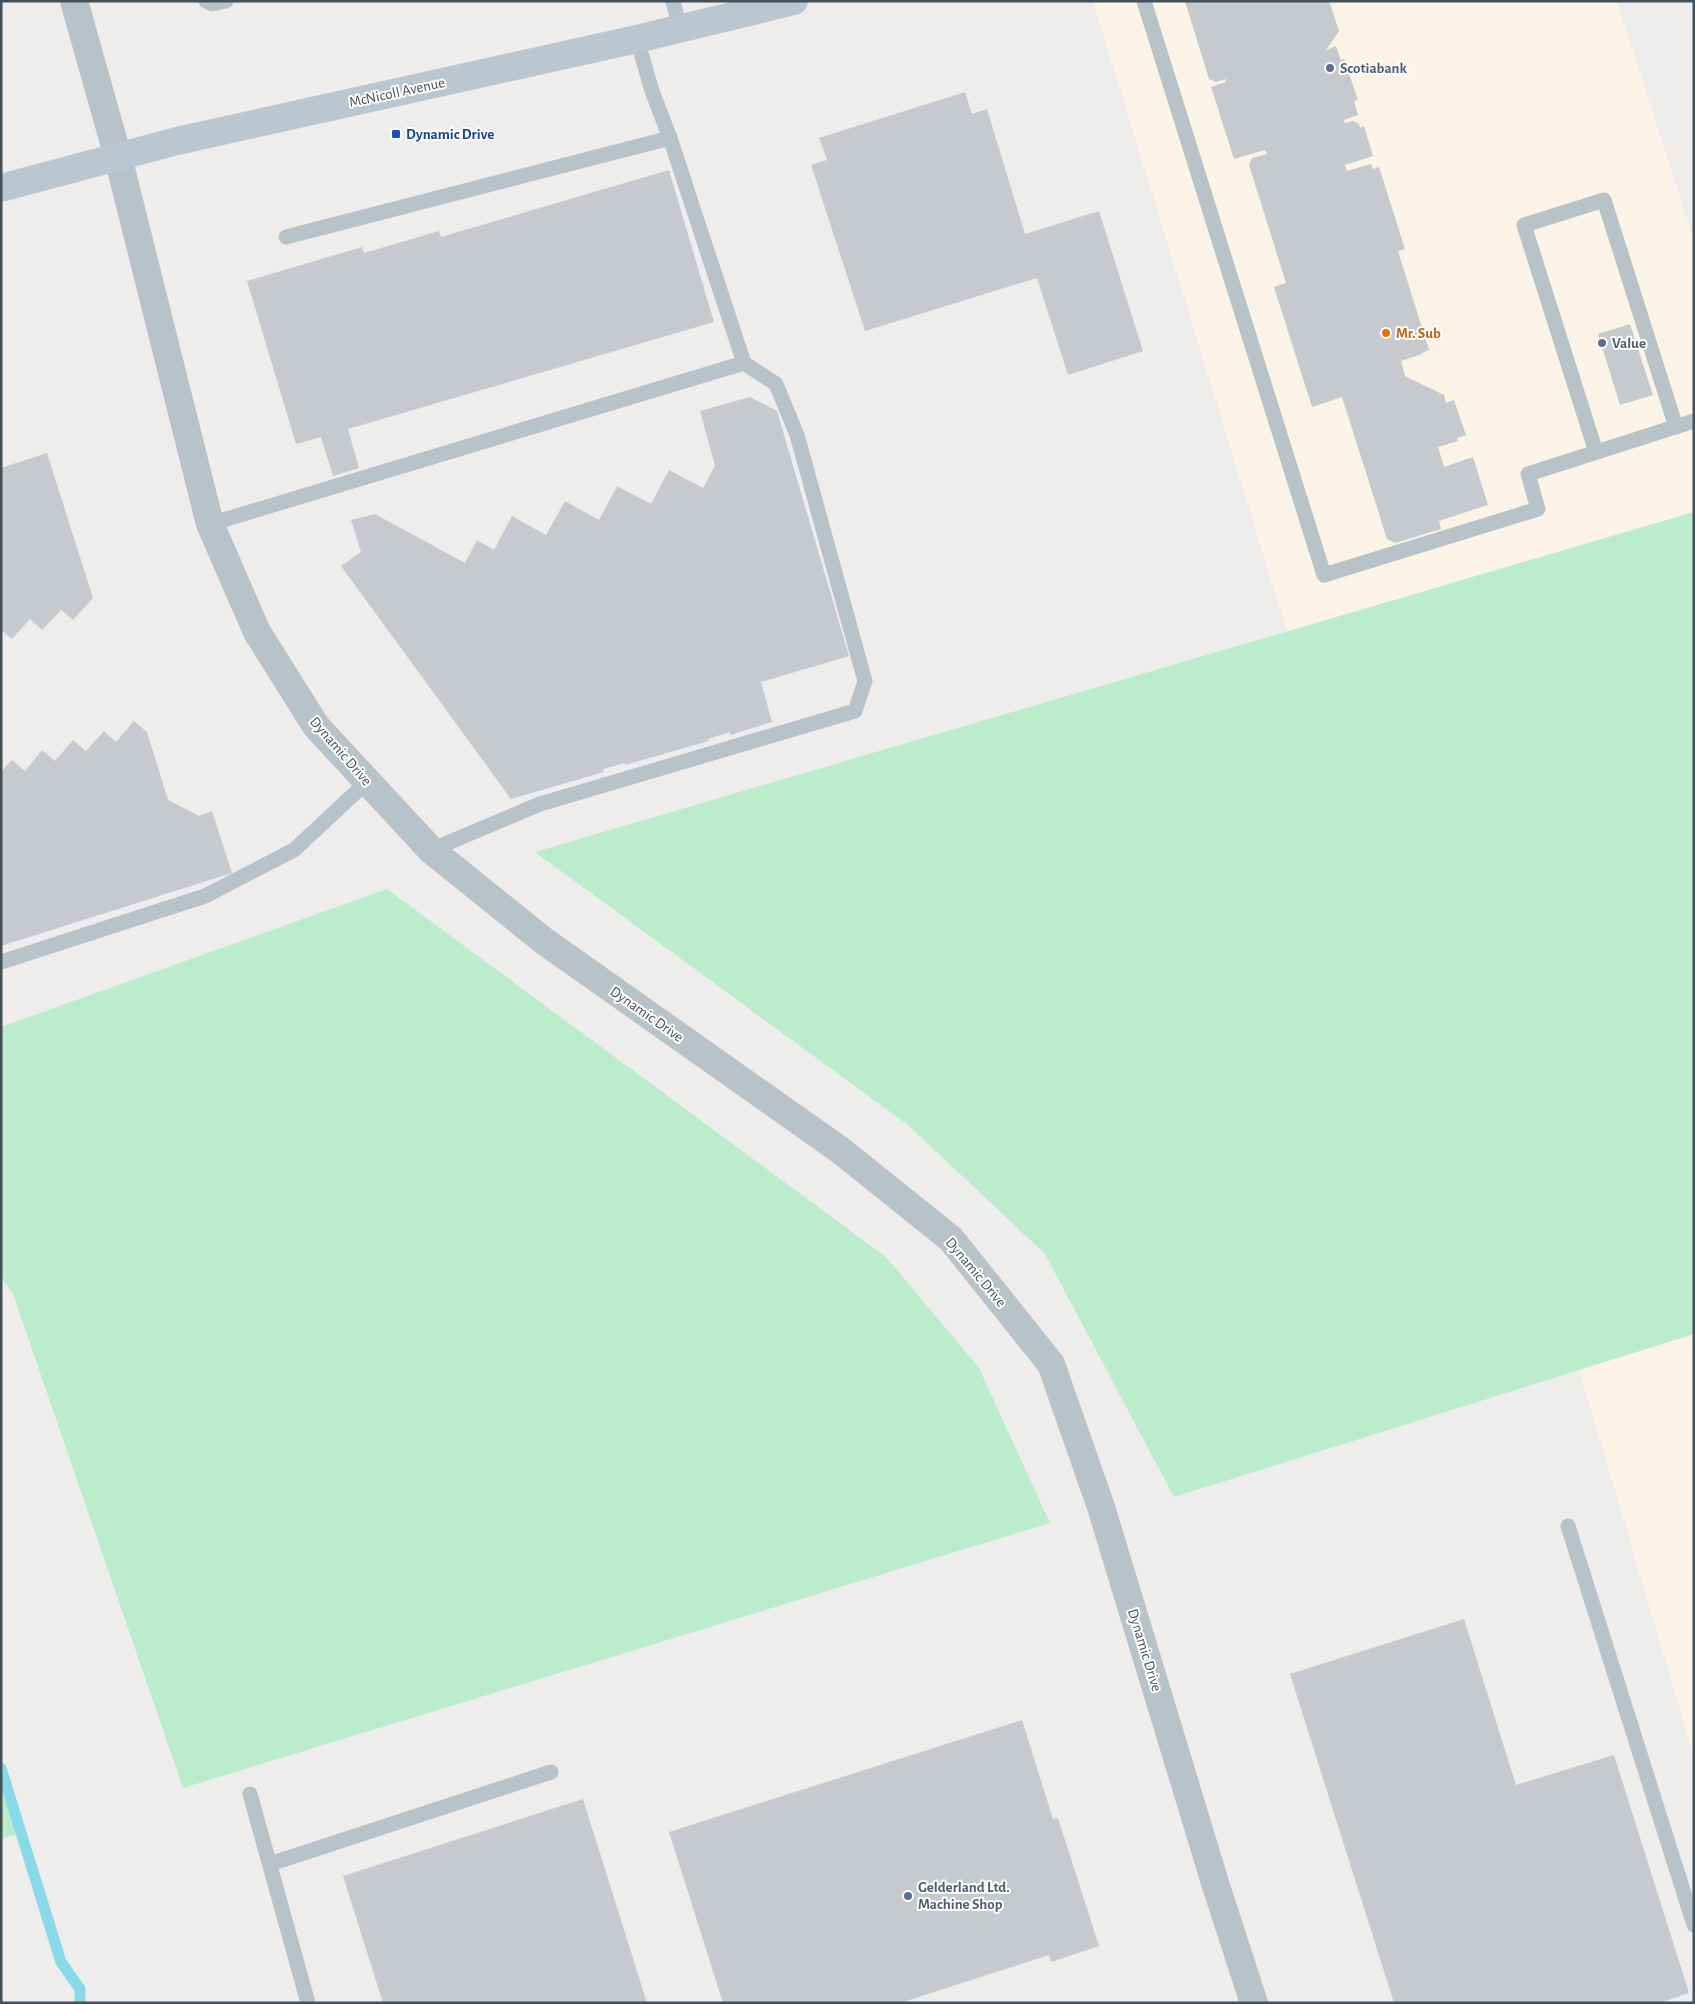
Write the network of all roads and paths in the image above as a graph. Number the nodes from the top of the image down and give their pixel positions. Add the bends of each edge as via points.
1 (74, 1) edge
2 (206, 1) edge
3 (226, 1) edge
4 (672, 1) edge
5 (794, 1) edge
6 (1144, 1) edge
7 (680, 28) junction
8 (638, 39) junction
9 (670, 138) junction
10 (118, 157) junction
11 (1, 188) edge
12 (286, 237) dead end
13 (744, 363) junction
14 (1694, 421) edge
15 (1676, 427) junction
16 (1596, 452) junction
17 (210, 524) junction
18 (368, 781) junction
19 (432, 850) junction
20 (1, 962) edge
21 (1568, 1526) dead end
22 (551, 1772) dead end
23 (250, 1794) dead end
24 (270, 1864) junction
25 (1694, 1924) edge
26 (308, 2003) edge
27 (1254, 2003) edge

1 - 10 street, Dynamic Drive
2 - 3 lane via 212,4
4 - 7 lane
5 - 7 main road, McNicoll Avenue
6 - 16 lane via 1324,575 1538,508 1528,474
7 - 8 main road, McNicoll Avenue
8 - 9 lane via 652,91
8 - 10 main road, McNicoll Avenue via 177,141
9 - 12 lane
9 - 13 lane
10 - 11 main road, McNicoll Avenue
10 - 17 street, Dynamic Drive
13 - 17 lane
13 - 19 lane via 776,384 797,435 864,681 855,711 540,804
14 - 15 lane
15 - 16 lane
15 - 16 lane via 1604,200 1524,225
17 - 18 street, Dynamic Drive via 257,632 316,726
18 - 19 street, Dynamic Drive
18 - 20 lane via 294,850 205,896
19 - 27 street, Dynamic Drive via 544,941 840,1150 951,1239 1051,1364 1101,1507
21 - 25 lane
22 - 24 lane
23 - 24 lane
24 - 26 lane

